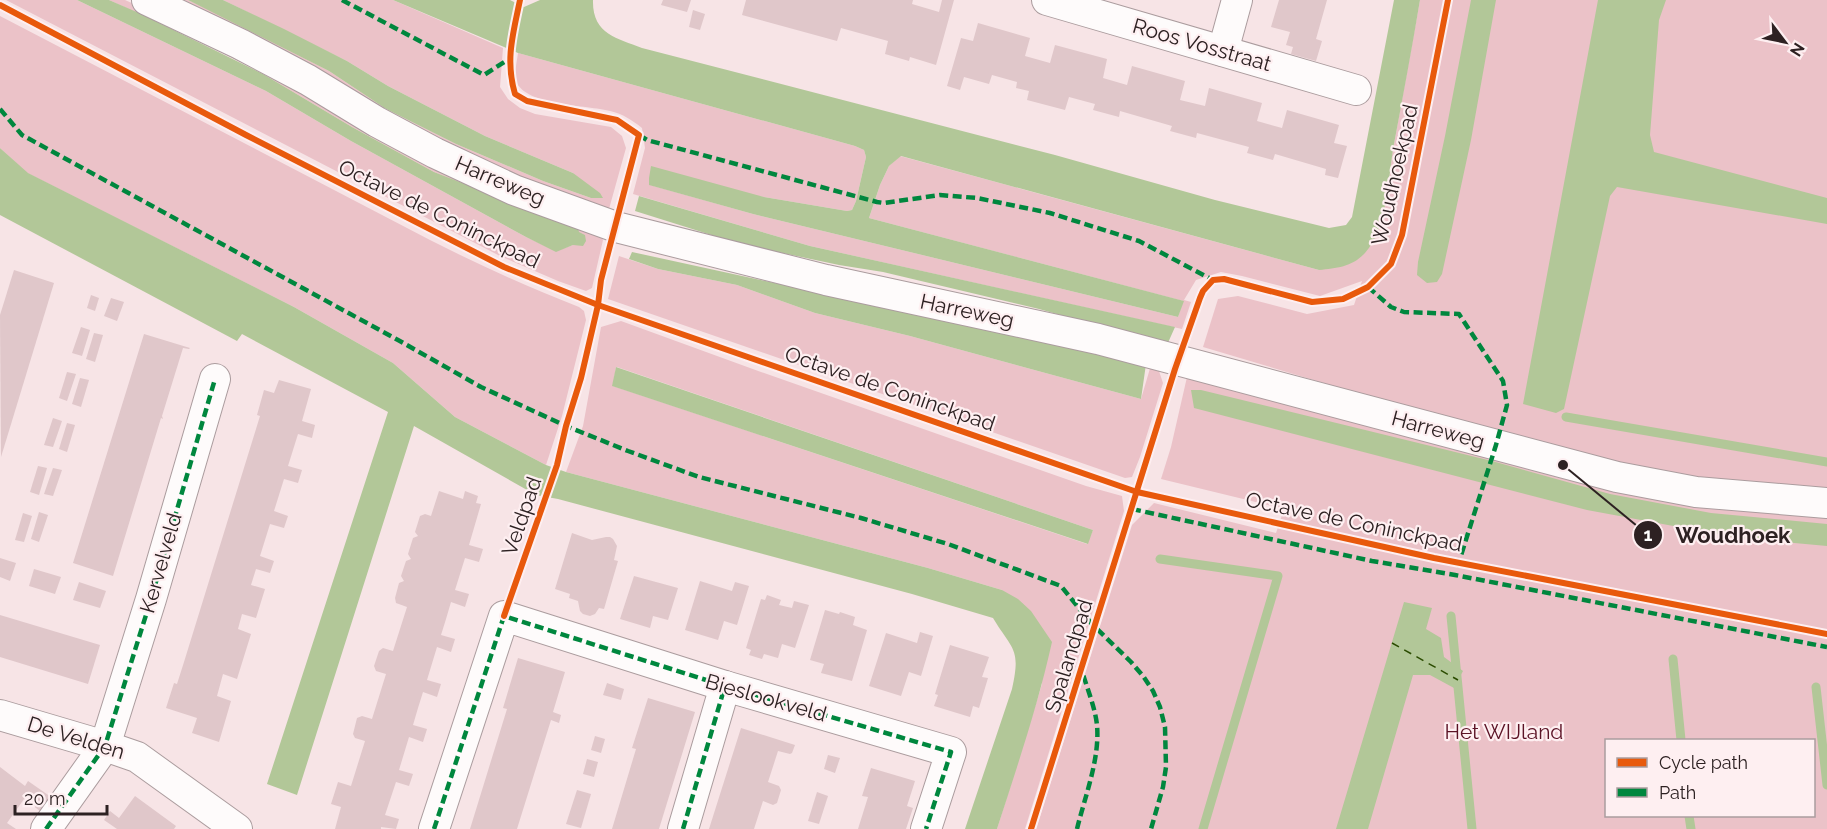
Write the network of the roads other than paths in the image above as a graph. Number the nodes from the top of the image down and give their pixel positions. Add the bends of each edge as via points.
1 (147, 0) edge
2 (1047, 0) edge
3 (1237, 0) edge
4 (1224, 51) junction
5 (1356, 90) dead end
6 (215, 379) dead end
7 (1827, 504) edge
8 (725, 686) junction
9 (0, 715) edge
10 (105, 746) junction
11 (46, 829) edge
12 (237, 829) edge
13 (434, 829) edge
14 (683, 829) edge
15 (926, 829) edge

1 - 7 street, Harreweg via 308,80 435,153 514,189 616,227 826,280 1098,339 1617,477 1696,492
2 - 4 street, Roos Vosstraat
3 - 4 street
4 - 5 street, Roos Vosstraat
6 - 10 street, Kervelveld
8 - 13 street, Bieslookveld via 504,616
8 - 14 street
8 - 15 street, Bieslookveld via 951,752
9 - 10 street, De Velden
10 - 11 street, Kervelveld
10 - 12 street, De Velden via 137,757

